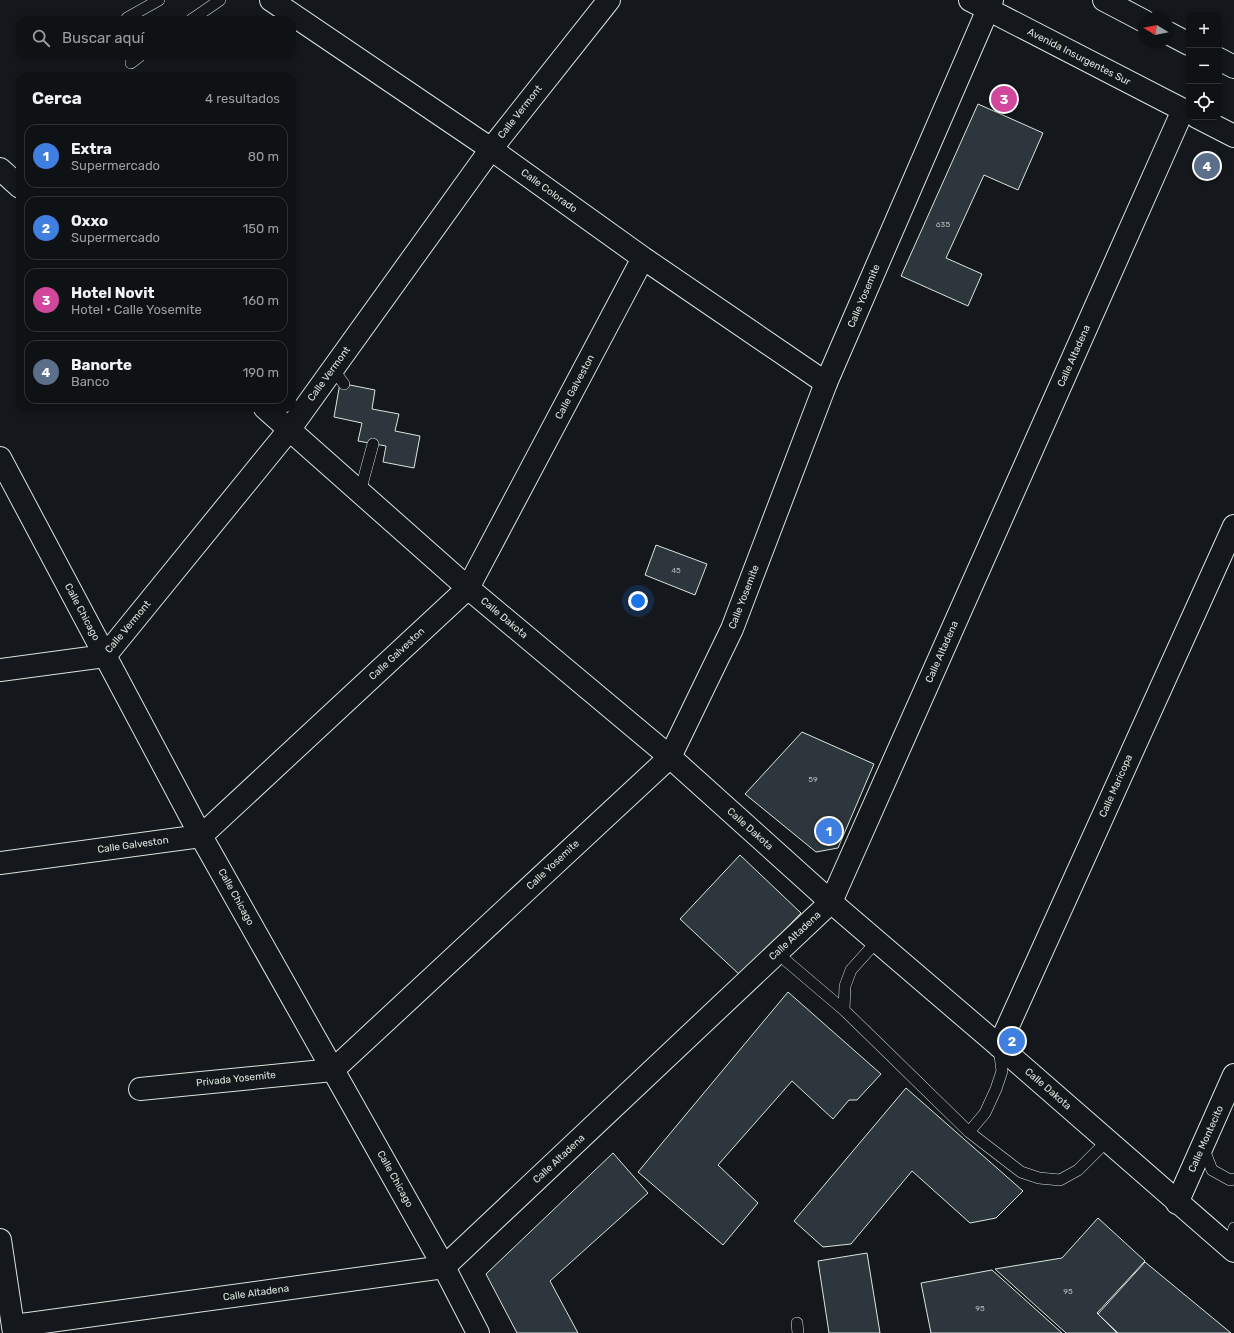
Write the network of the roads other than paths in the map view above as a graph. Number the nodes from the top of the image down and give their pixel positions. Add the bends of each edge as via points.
1 (158, 0) edge
2 (220, 0) edge
3 (271, 0) edge
4 (609, 0) edge
5 (1104, 0) edge
6 (983, 3) edge
7 (130, 16) edge
8 (197, 16) edge
9 (295, 16) edge
10 (296, 17) edge
11 (1138, 18) edge
12 (1174, 36) edge
13 (1186, 42) edge
14 (1222, 61) edge
15 (1234, 67) edge
16 (1186, 111) edge
17 (1187, 120) edge
18 (1203, 120) edge
19 (1234, 136) edge
20 (491, 149) junction
21 (0, 169) edge
22 (16, 183) edge
23 (643, 258) junction
24 (826, 383) junction
25 (269, 412) edge
26 (289, 430) junction
27 (373, 444) dead end
28 (0, 458) edge
29 (360, 492) junction
30 (1234, 526) edge
31 (468, 588) junction
32 (105, 656) junction
33 (0, 670) edge
34 (670, 757) junction
35 (201, 836) junction
36 (0, 863) edge
37 (831, 902) junction
38 (877, 941) junction
39 (777, 952) junction
40 (844, 1010) junction
41 (999, 1046) junction
42 (333, 1070) junction
43 (1232, 1082) edge
44 (140, 1089) dead end
45 (969, 1132) junction
46 (1107, 1141) junction
47 (1203, 1147) junction
48 (1234, 1179) edge
49 (1177, 1203) junction
50 (0, 1240) edge
51 (1232, 1242) edge
52 (444, 1267) junction
53 (14, 1329) edge
54 (478, 1333) edge

1 - 7 lane
2 - 8 lane
3 - 9 street, Calle Colorado
4 - 20 street, Calle Vermont
5 - 11 street
6 - 16 street, Avenida Insurgentes Sur
6 - 24 street, Calle Yosemite
10 - 20 street, Calle Colorado
12 - 13 street
14 - 15 street
17 - 37 street, Calle Altadena
18 - 19 street, Avenida Insurgentes Sur
20 - 23 street, Calle Colorado
20 - 26 street, Calle Vermont via 339,377
21 - 22 street
23 - 24 street, Calle Colorado
23 - 31 street, Calle Galveston
24 - 34 street, Calle Yosemite via 732,629
25 - 26 street, Calle Dakota
26 - 29 street, Calle Dakota
26 - 32 street, Calle Vermont
27 - 29 lane
28 - 32 street, Calle Chicago
29 - 31 street, Calle Dakota
30 - 41 street, Calle Maricopa
31 - 34 street, Calle Dakota
31 - 35 street, Calle Galveston
32 - 33 street, Calle Vermont
32 - 35 street, Calle Chicago
34 - 37 street, Calle Dakota
34 - 42 street, Calle Yosemite
35 - 36 street, Calle Galveston
35 - 42 street, Calle Chicago
37 - 38 street, Calle Dakota
37 - 39 street, Calle Altadena
38 - 40 lane via 851,970 845,986
38 - 41 street, Calle Dakota
39 - 40 lane
39 - 52 street, Calle Altadena
40 - 45 lane
41 - 45 lane via 1002,1071 996,1089 985,1113
41 - 46 street, Calle Dakota
42 - 44 street, Privada Yosemite
42 - 52 street, Calle Chicago
43 - 47 street, Calle Montecito
45 - 46 lane via 1021,1172 1039,1178 1060,1180 1078,1170
46 - 49 street, Calle Dakota
47 - 48 lane via 1212,1170 1230,1180
47 - 49 street, Calle Montecito
49 - 51 street, Calle Dakota
50 - 53 street
52 - 53 street, Calle Altadena
52 - 54 street, Calle Chicago

